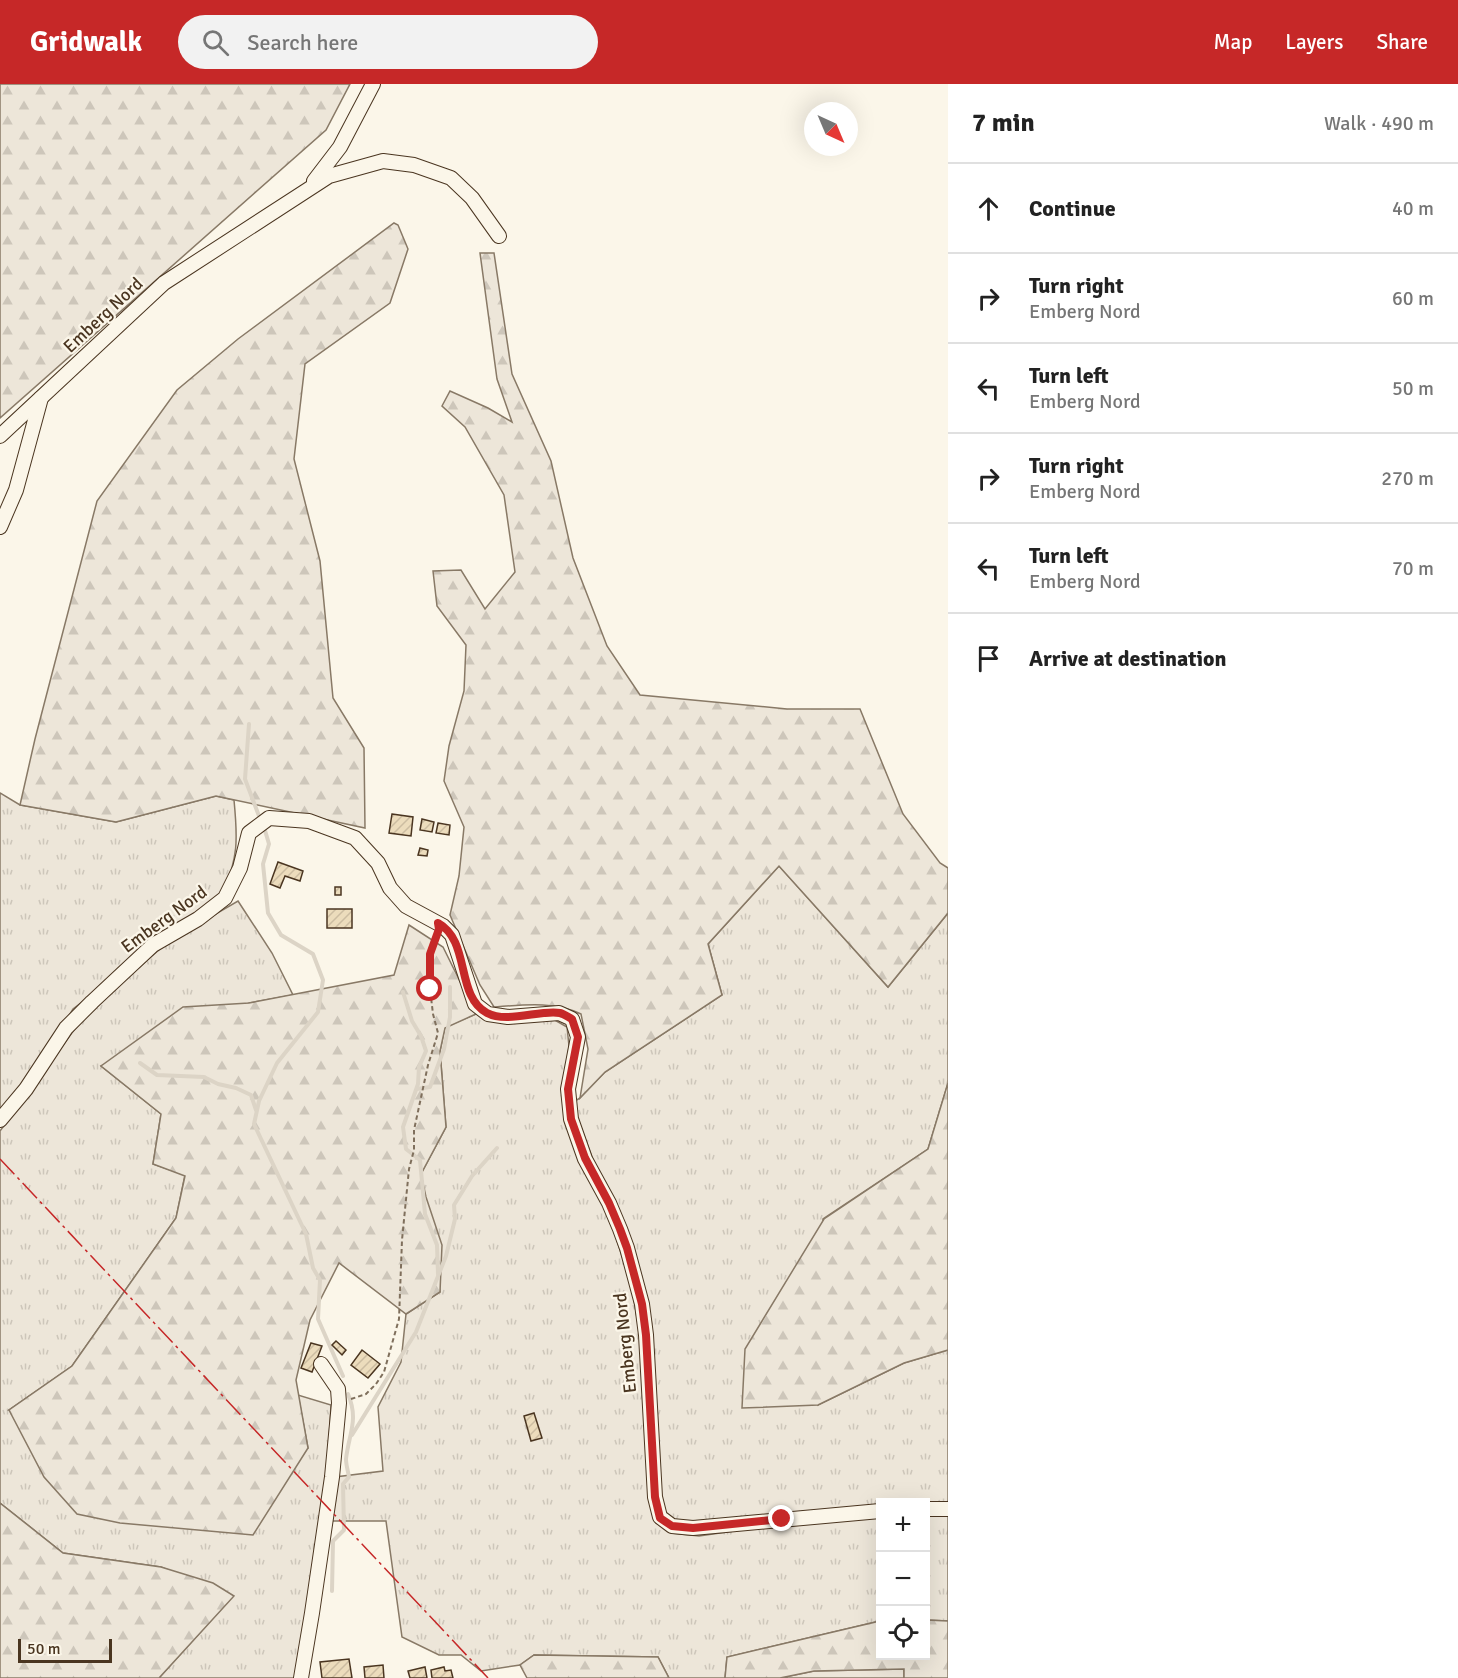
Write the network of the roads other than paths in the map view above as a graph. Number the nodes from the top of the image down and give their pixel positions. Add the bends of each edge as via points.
1 (373, 84) edge
2 (308, 190) junction
3 (499, 236) dead end
4 (41, 398) junction
5 (0, 436) edge
6 (0, 526) edge
7 (0, 1120) edge
8 (321, 1364) dead end
9 (930, 1509) edge
10 (948, 1509) edge
11 (876, 1511) edge
12 (301, 1678) edge

1 - 2 street via 339,147
2 - 3 street, Emberg Nord via 329,176 383,161 414,165 451,178 472,198
2 - 4 street, Emberg Nord via 164,283
4 - 5 street, Emberg Nord
4 - 6 street via 16,490
7 - 11 street, Emberg Nord via 26,1089 66,1028 92,1002 153,945 225,898 240,868 249,833 269,818 309,821 354,838 378,863 390,888 406,906 452,935 475,1004 488,1014 508,1017 559,1013 572,1019 578,1037 568,1089 571,1119 585,1158 620,1229 642,1304 655,1497 660,1518 672,1526 693,1528
8 - 12 street via 338,1389 339,1403 332,1477
9 - 10 street

